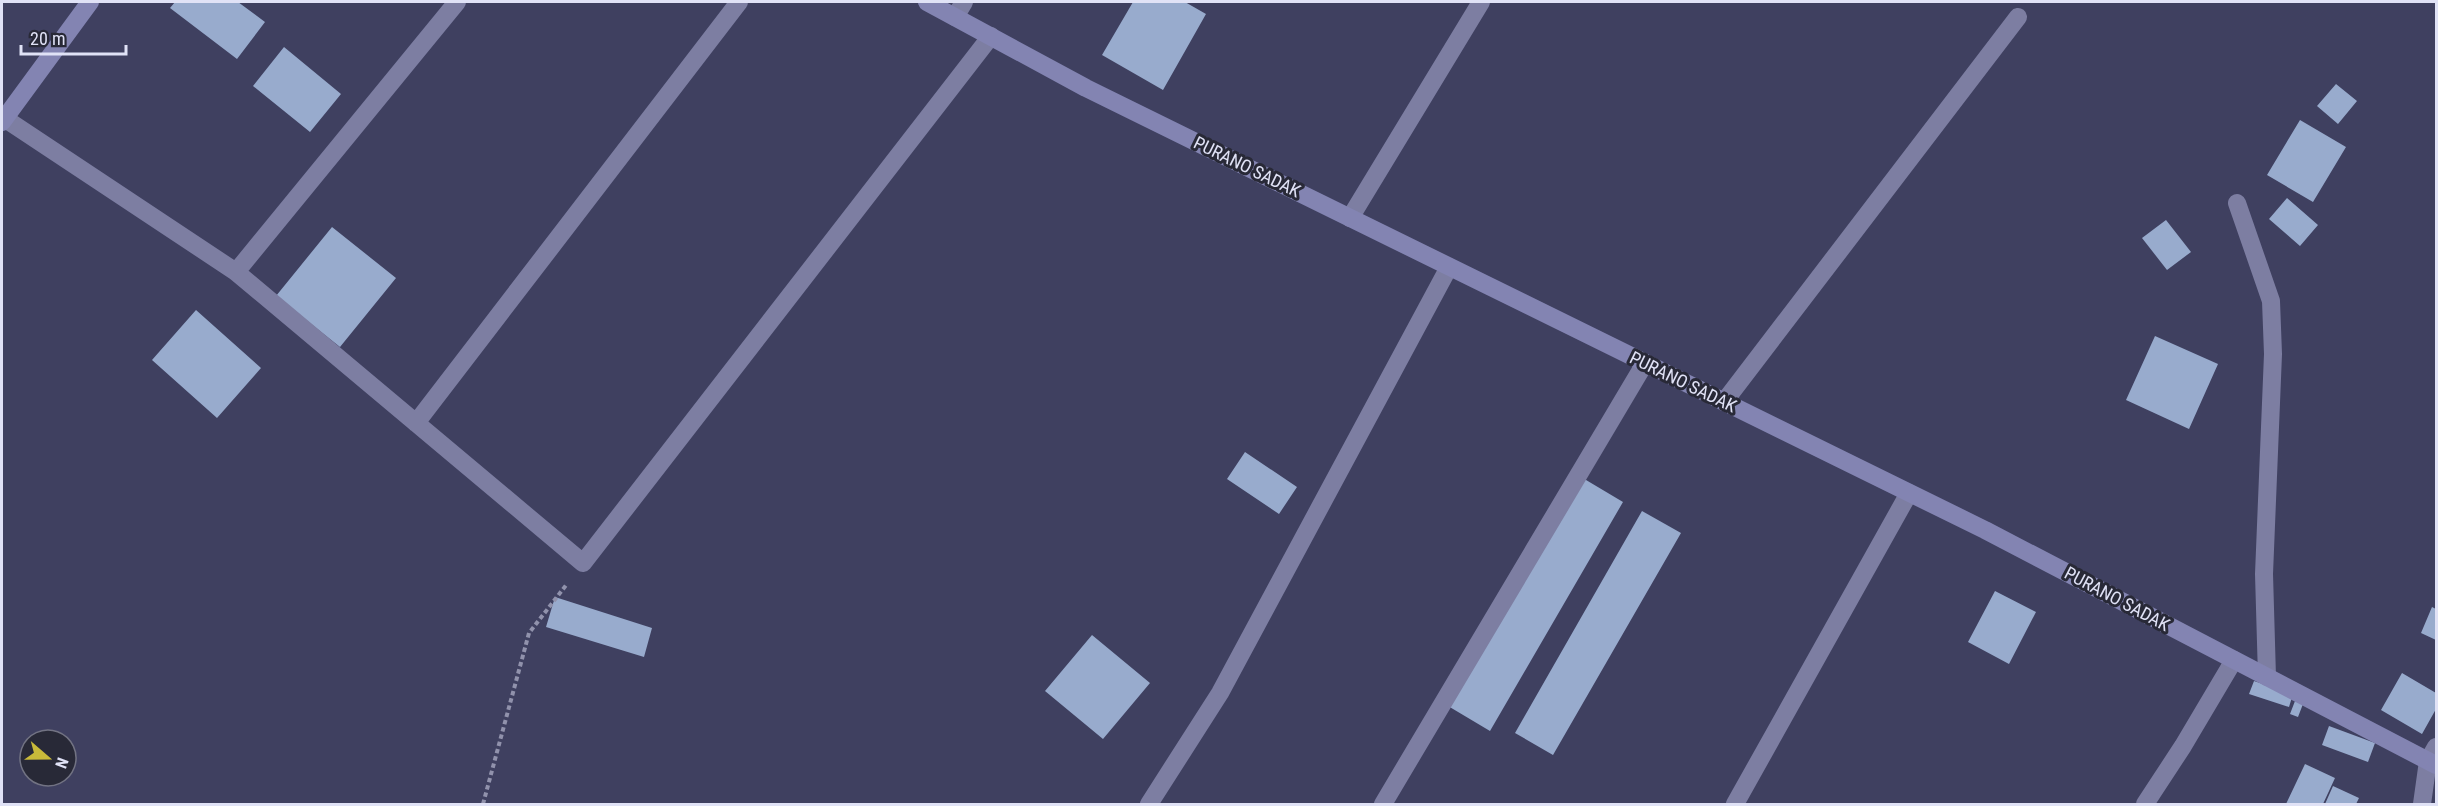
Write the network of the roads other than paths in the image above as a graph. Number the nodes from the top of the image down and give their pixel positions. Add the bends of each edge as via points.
1 (90, 2) edge
2 (457, 2) edge
3 (738, 2) edge
4 (927, 2) edge
5 (1481, 2) edge
6 (960, 9) edge
7 (2018, 17) dead end
8 (991, 36) junction
9 (3, 120) edge
10 (2237, 203) dead end
11 (1350, 218) junction
12 (1449, 267) junction
13 (236, 272) junction
14 (1645, 363) junction
15 (1724, 402) junction
16 (416, 423) junction
17 (1909, 493) junction
18 (2234, 660) junction
19 (2267, 677) junction
20 (2434, 758) edge
21 (1149, 804) edge
22 (1383, 804) edge
23 (1735, 804) edge
24 (2145, 804) edge
25 (2422, 804) edge

1 - 9 main road
2 - 13 street
3 - 16 street
4 - 6 main road, PURANO SADAK
5 - 11 street
6 - 8 main road, PURANO SADAK
7 - 15 street
8 - 11 main road, PURANO SADAK via 1086,88
8 - 16 street via 583,563
9 - 13 street
10 - 19 street via 2271,301 2273,354 2264,574
11 - 12 main road, PURANO SADAK
12 - 14 main road, PURANO SADAK
12 - 21 street via 1220,693
13 - 16 street
14 - 15 main road, PURANO SADAK
14 - 22 street
15 - 17 main road, PURANO SADAK
17 - 18 main road, PURANO SADAK
17 - 23 street
18 - 19 main road, PURANO SADAK
18 - 24 street
19 - 20 main road, PURANO SADAK
20 - 25 street

